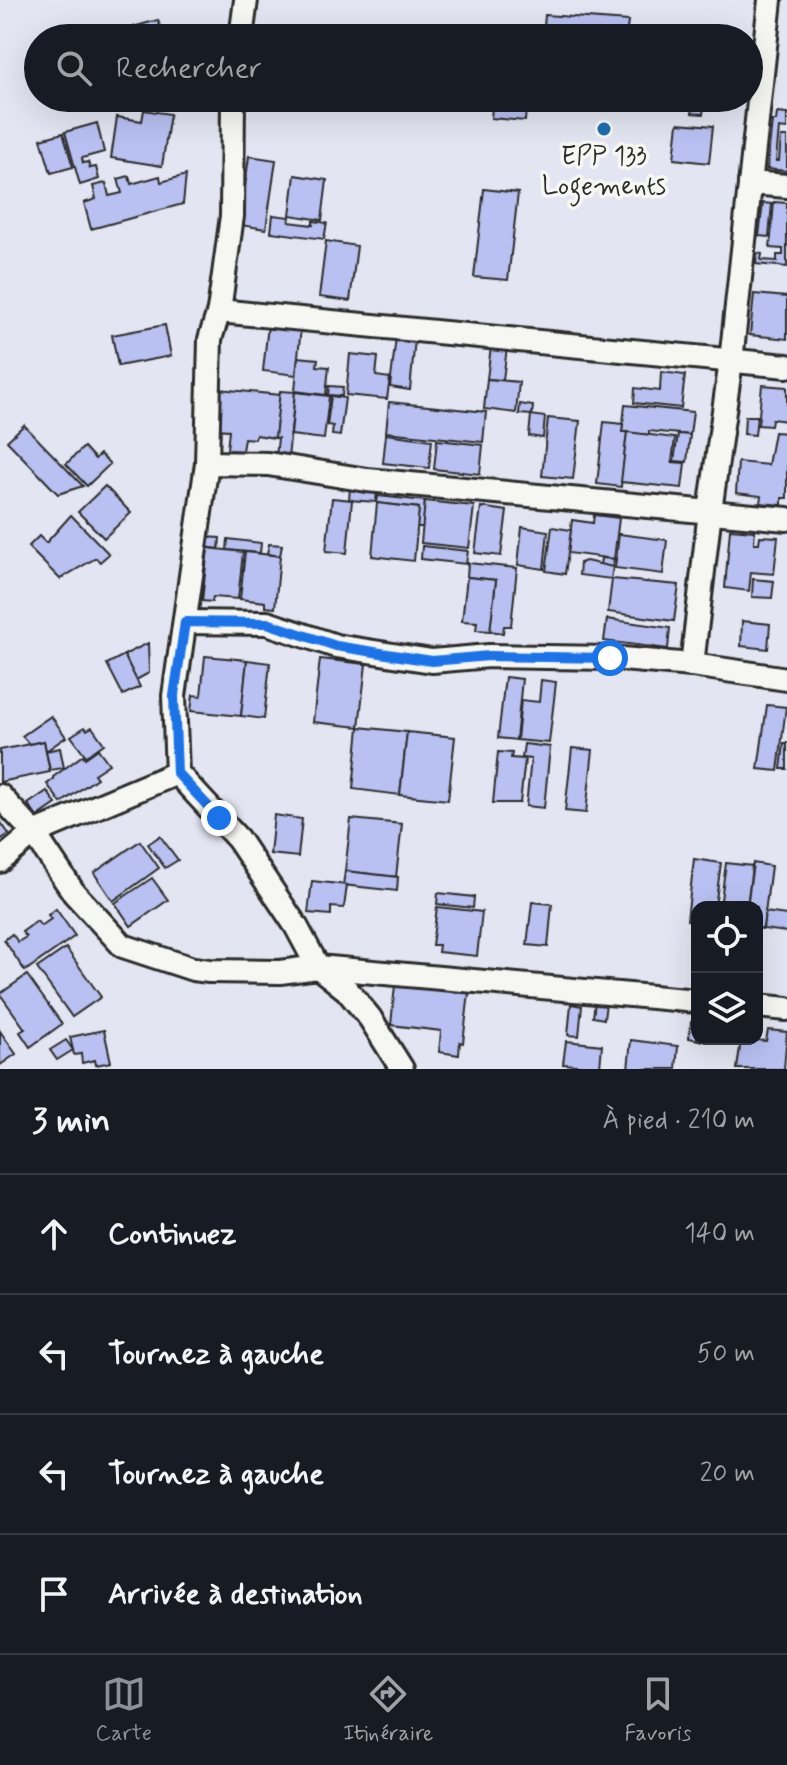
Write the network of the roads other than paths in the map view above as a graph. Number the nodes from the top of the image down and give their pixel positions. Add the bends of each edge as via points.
1 (246, 0) edge
2 (770, 0) edge
3 (243, 24) edge
4 (777, 36) edge
5 (233, 112) edge
6 (750, 183) junction
7 (787, 186) edge
8 (219, 311) junction
9 (731, 361) junction
10 (787, 366) edge
11 (207, 463) junction
12 (710, 511) junction
13 (787, 519) edge
14 (185, 622) junction
15 (692, 665) junction
16 (787, 679) edge
17 (177, 773) junction
18 (0, 796) edge
19 (34, 833) junction
20 (0, 861) edge
21 (318, 967) junction
22 (691, 1000) edge
23 (763, 1007) edge
24 (787, 1009) edge
25 (402, 1069) edge

1 - 3 street
2 - 4 street
4 - 6 street
5 - 8 street via 232,216
6 - 7 street
6 - 9 street
8 - 9 street
8 - 11 street via 210,339
9 - 10 street
9 - 12 street
11 - 12 street via 268,464 367,480
11 - 14 street
12 - 13 street
12 - 15 street
14 - 15 street via 267,623 336,646 432,661 504,656
14 - 17 street via 174,696
15 - 16 street
17 - 19 street
17 - 21 street via 238,839
18 - 19 street
19 - 20 street
19 - 21 street via 74,893 123,946 209,971
21 - 22 street
21 - 25 street via 347,990
23 - 24 street

